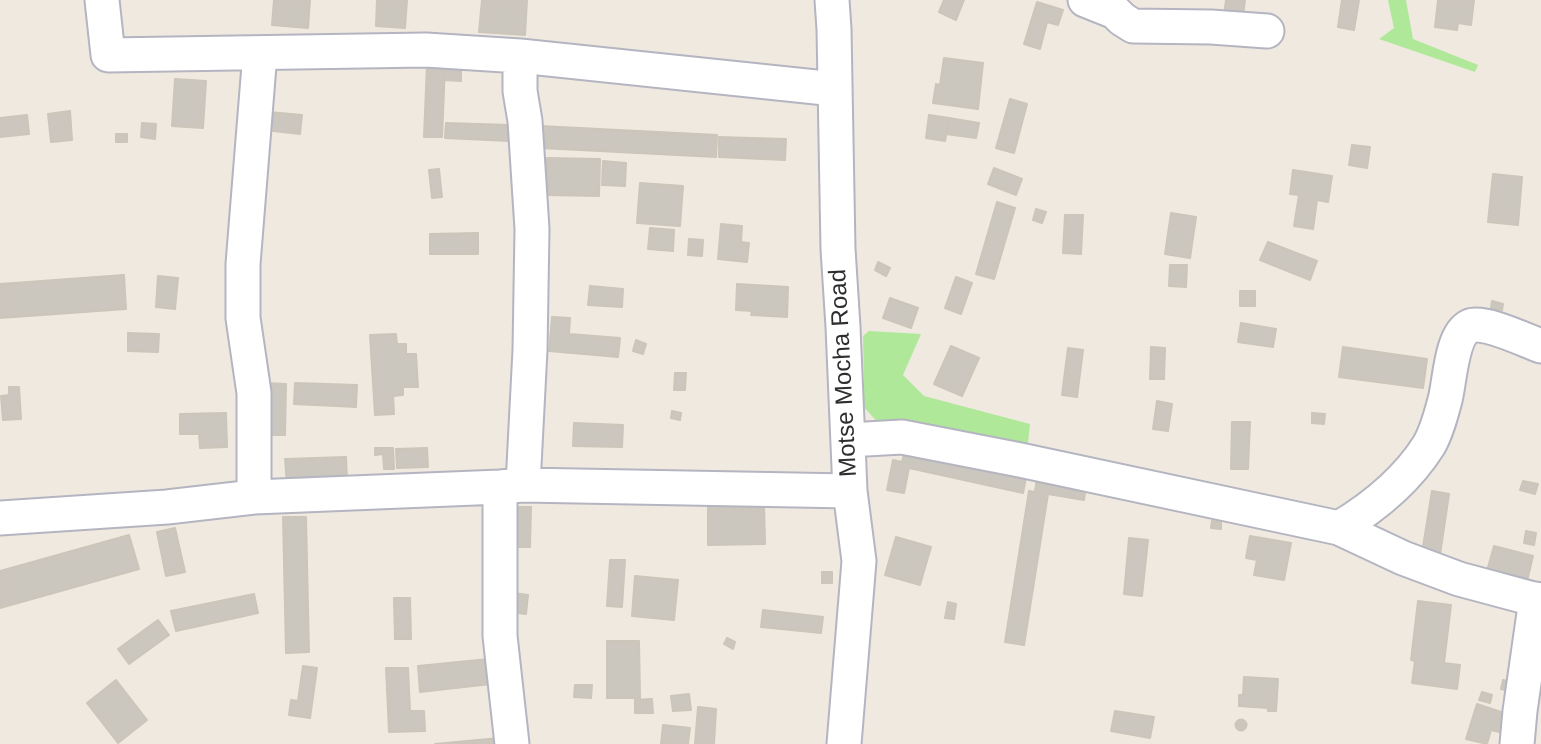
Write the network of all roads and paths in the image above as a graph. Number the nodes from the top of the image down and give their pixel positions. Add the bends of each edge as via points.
1 (102, 0) edge
2 (832, 0) edge
3 (1085, 0) edge
4 (1267, 31) dead end
5 (260, 52) junction
6 (520, 56) junction
7 (835, 89) junction
8 (1541, 346) edge
9 (848, 440) junction
10 (512, 486) junction
11 (850, 491) junction
12 (254, 497) junction
13 (0, 518) edge
14 (1339, 528) junction
15 (1539, 600) edge
16 (512, 744) edge
17 (844, 744) edge
18 (1517, 744) edge

1 - 5 street via 108,55
2 - 7 street, Motse Mocha Road
3 - 4 street via 1115,12 1133,26
5 - 6 street via 426,50
5 - 12 street via 243,264 243,318 254,393
6 - 7 street
6 - 10 street via 532,229 530,350
7 - 9 street, Motse Mocha Road
8 - 14 street via 1486,325 1473,324 1466,329 1451,361 1447,393 1429,444 1383,498
9 - 11 street, Motse Mocha Road
9 - 14 street via 902,437
10 - 11 street
10 - 12 street
10 - 16 street via 500,636
11 - 17 street, Motse Mocha Road via 859,561
12 - 13 street
14 - 15 street via 1459,579
15 - 18 street

